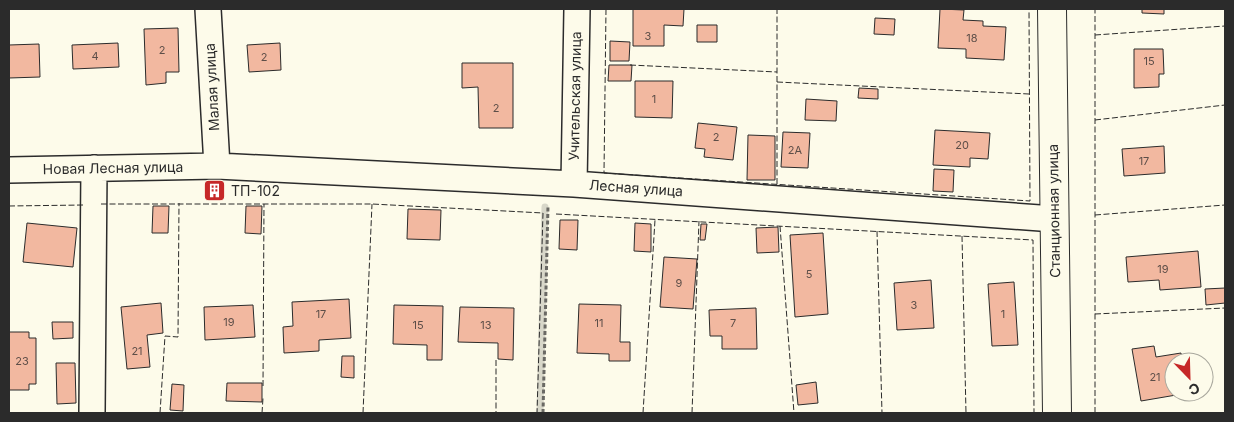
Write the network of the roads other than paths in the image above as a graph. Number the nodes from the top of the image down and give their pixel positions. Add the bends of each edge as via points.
1 (208, 9) edge
2 (577, 9) edge
3 (1052, 9) edge
4 (217, 166) junction
5 (94, 168) junction
6 (9, 170) edge
7 (574, 184) junction
8 (1054, 219) junction
9 (92, 413) edge
10 (1057, 413) edge

1 - 4 street, Малая улица
2 - 7 street, Учительская улица
3 - 8 main road, Станционная улица
4 - 5 street, Новая Лесная улица
4 - 7 street, Лесная улица
5 - 6 street, Новая Лесная улица
5 - 9 street
7 - 8 street, Лесная улица
8 - 10 main road, Станционная улица

